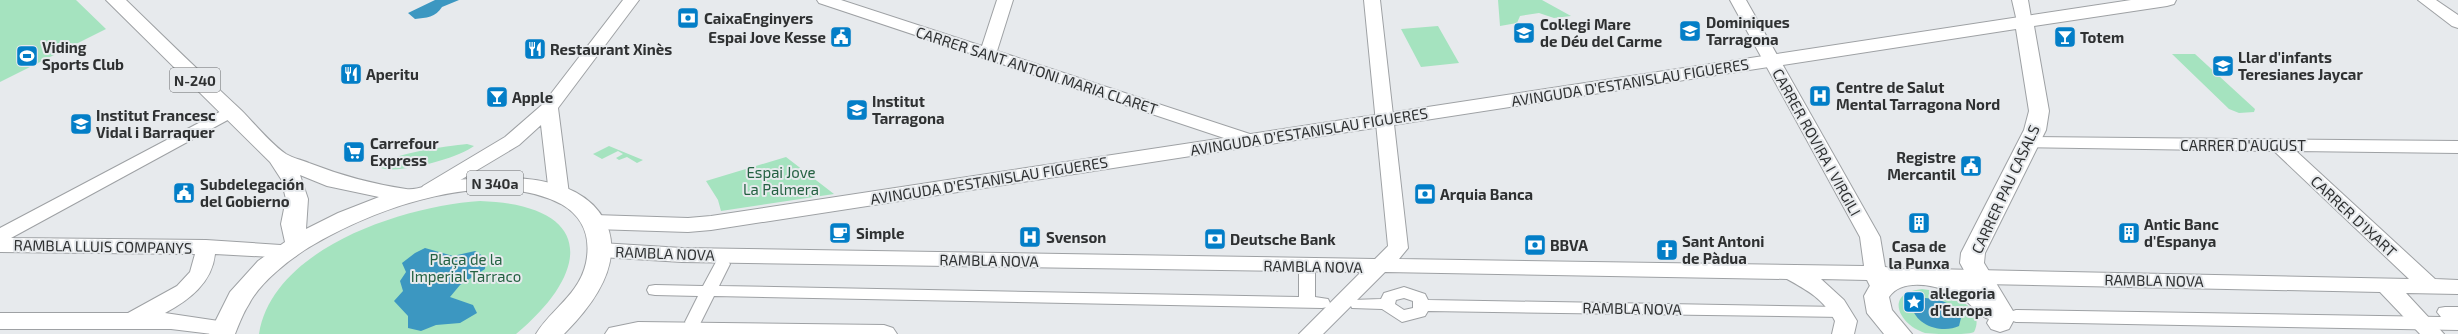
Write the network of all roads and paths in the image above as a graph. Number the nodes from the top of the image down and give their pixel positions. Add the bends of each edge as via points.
1 (115, 0) edge
2 (631, 0) edge
3 (825, 0) edge
4 (1005, 0) edge
5 (1372, 0) edge
6 (1738, 0) edge
7 (2020, 0) edge
8 (2134, 0) edge
9 (2167, 0) edge
10 (2426, 0) edge
11 (2024, 22) junction
12 (2458, 23) edge
13 (988, 54) junction
14 (1772, 61) junction
15 (549, 108) junction
16 (230, 112) junction
17 (1385, 119) junction
18 (1249, 140) junction
19 (2028, 143) junction
20 (2279, 145) junction
21 (2458, 147) edge
22 (278, 158) junction
23 (430, 190) junction
24 (559, 194) junction
25 (405, 196) junction
26 (594, 222) junction
27 (0, 236) edge
28 (0, 245) edge
29 (206, 246) junction
30 (293, 248) junction
31 (601, 250) junction
32 (722, 264) dead end
33 (1377, 266) junction
34 (1793, 273) junction
35 (1307, 274) dead end
36 (1914, 276) junction
37 (1980, 277) junction
38 (1877, 281) junction
39 (2385, 285) junction
40 (2429, 286) junction
41 (2458, 287) edge
42 (656, 290) dead end
43 (708, 291) junction
44 (1358, 304) dead end
45 (1842, 312) junction
46 (2458, 319) edge
47 (0, 321) edge
48 (130, 321) junction
49 (693, 322) dead end
50 (2005, 324) edge
51 (2427, 328) edge
52 (1893, 330) edge
53 (223, 331) edge
54 (549, 334) edge
55 (618, 334) edge
56 (884, 334) edge
57 (1310, 334) edge
58 (1843, 334) edge

1 - 16 main road, N-240
2 - 15 street
3 - 13 street, CARRER SANT ANTONI MARIA CLARET
4 - 13 street
5 - 17 street
6 - 14 street, CARRER ROVIRA I VIRGILI
7 - 11 street
8 - 11 main road, AVINGUDA D'ESTANISLAU FIGUERES via 2057,12
9 - 11 main road, AVINGUDA D'ESTANISLAU FIGUERES
10 - 12 street
11 - 14 main road, AVINGUDA D'ESTANISLAU FIGUERES
11 - 19 main road, CARRER PAU CASALS via 2039,111 2035,130
13 - 18 street, CARRER SANT ANTONI MARIA CLARET
14 - 17 main road, AVINGUDA D'ESTANISLAU FIGUERES
14 - 38 street, CARRER ROVIRA I VIRGILI via 1870,236
15 - 23 street via 512,140
15 - 24 street via 550,145 556,160
16 - 22 main road, N-240
16 - 27 street
17 - 18 main road, AVINGUDA D'ESTANISLAU FIGUERES
17 - 33 street via 1398,248
18 - 26 main road, AVINGUDA D'ESTANISLAU FIGUERES via 711,223 688,225
19 - 20 street, CARRER D'AUGUST
19 - 37 main road, CARRER PAU CASALS via 1973,253 1972,263
20 - 21 street, CARRER D'AUGUST
20 - 40 street, CARRER D'IXART
22 - 25 main road, N-240 via 336,181
22 - 30 main road, N-240 via 292,179 297,199
23 - 24 main road, N 340a via 502,183
23 - 25 main road, N 340a
24 - 26 main road, N 340a via 576,203
25 - 30 main road, N 340a via 342,219
26 - 31 main road, N 340a
28 - 29 street, RAMBLA LLUIS COMPANYS
29 - 30 street, RAMBLA LLUIS COMPANYS
29 - 48 street, RAMBLA LLUIS COMPANYS via 203,266 198,276 183,291 166,304
30 - 53 main road, N 340a via 249,286 232,310
31 - 33 street, RAMBLA NOVA via 682,255
31 - 54 main road, N 340a via 596,274 587,292 568,316
32 - 43 street, RAMBLA NOVA
33 - 34 street, RAMBLA NOVA
33 - 57 street, RAMBLA NOVA
34 - 38 street, RAMBLA NOVA
34 - 45 street, RAMBLA NOVA via 1825,292
35 - 43 street, RAMBLA NOVA via 1315,302
36 - 37 street, RAMBLA NOVA
36 - 38 main road
36 - 50 main road via 1948,282 1977,296
37 - 39 street, RAMBLA NOVA
37 - 50 main road, CARRER PAU CASALS
38 - 52 main road via 1876,304
39 - 40 street, RAMBLA NOVA
39 - 51 street
40 - 41 street, RAMBLA NOVA
42 - 43 street, RAMBLA NOVA
43 - 49 street, RAMBLA NOVA
44 - 45 street, RAMBLA NOVA via 1387,304 1397,314 1409,316 1419,312 1422,305
45 - 58 street via 1846,321
46 - 51 street
47 - 48 street, RAMBLA LLUIS COMPANYS
48 - 53 street, RAMBLA LLUIS COMPANYS via 171,321
50 - 51 street
55 - 56 main road via 668,330

